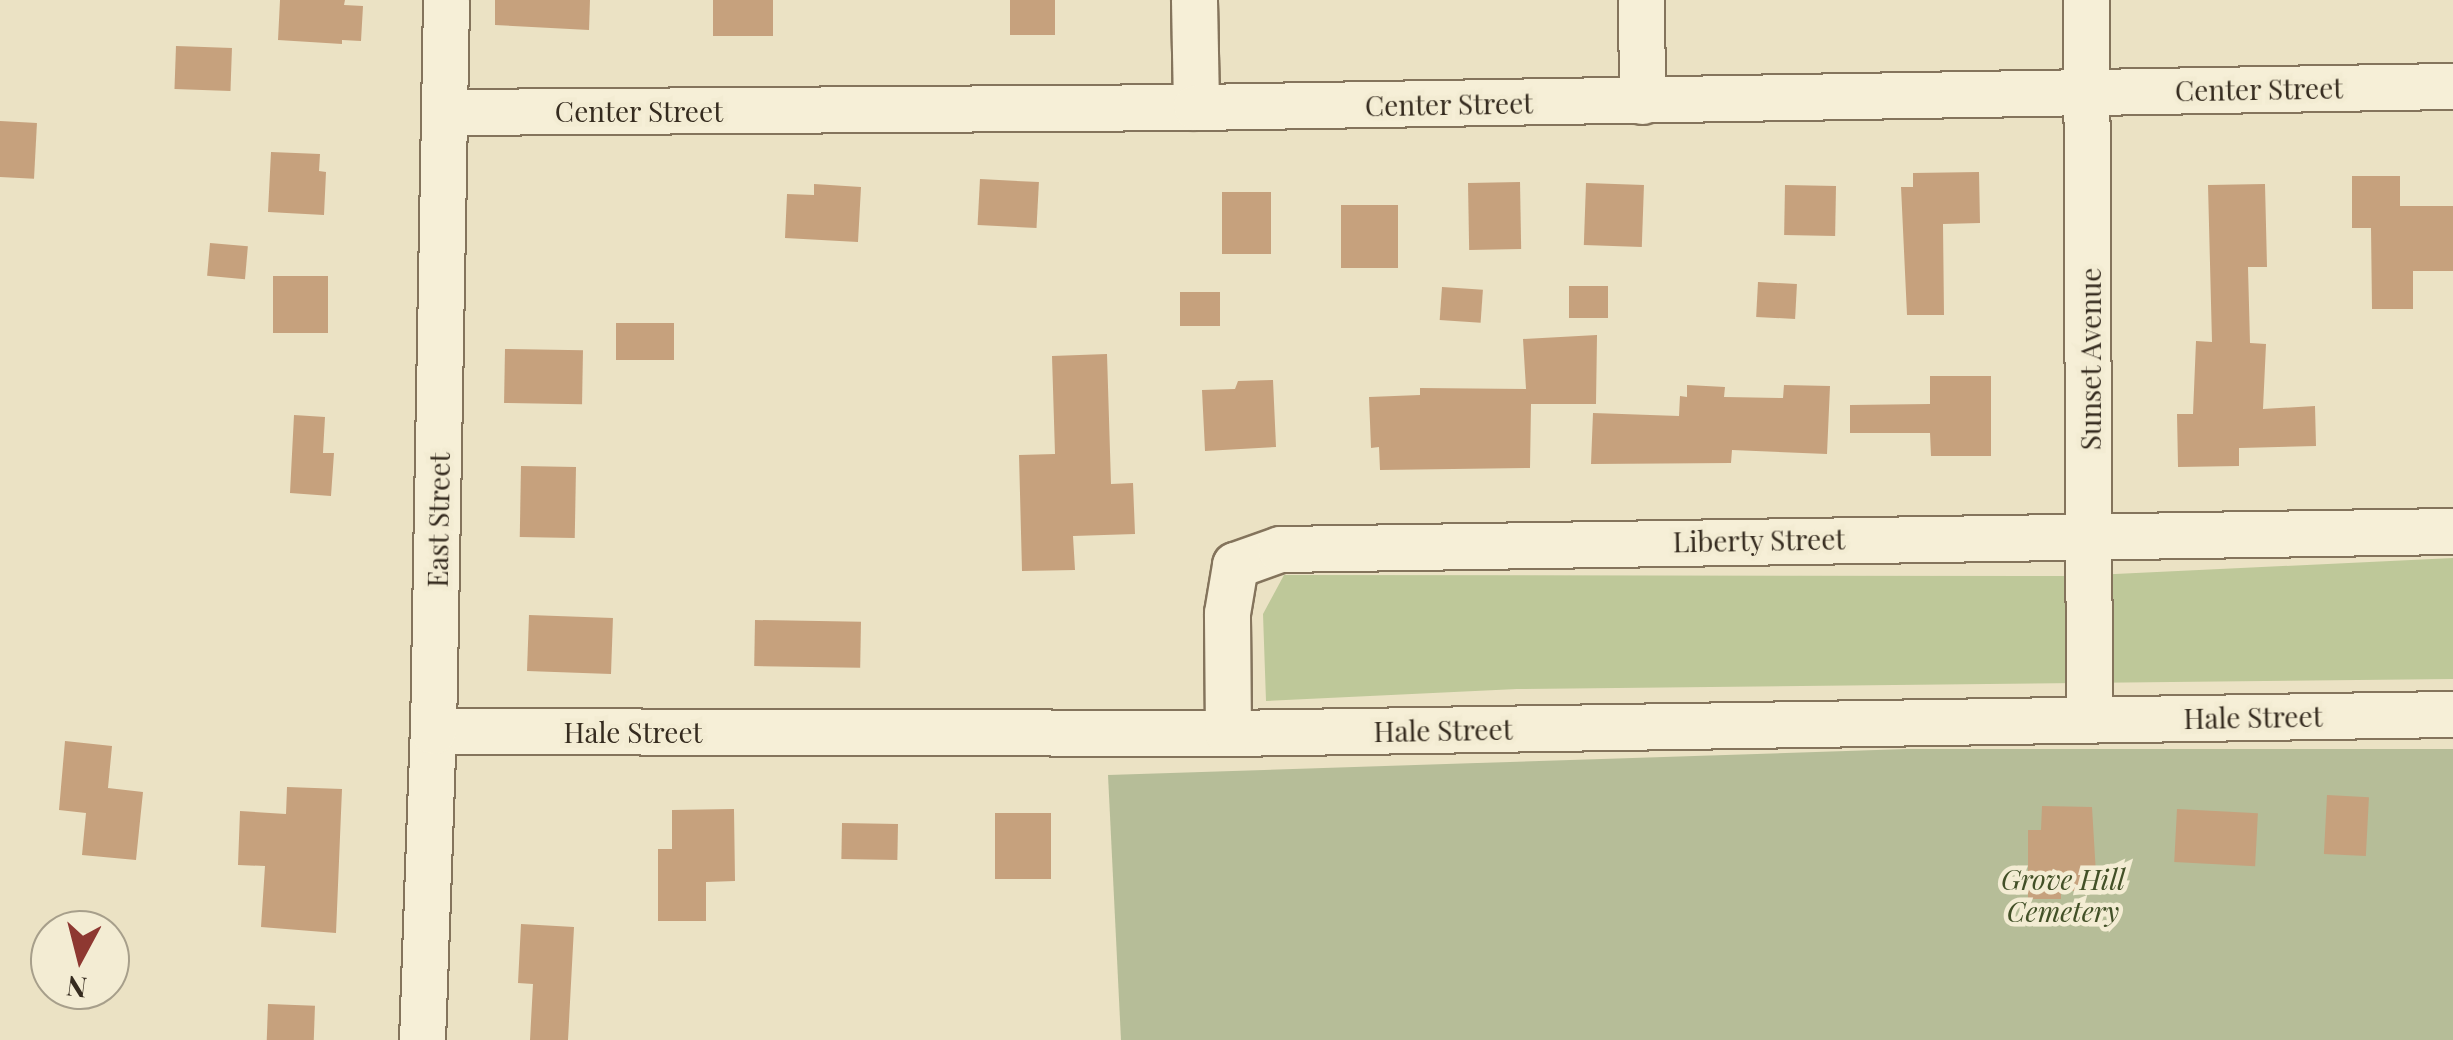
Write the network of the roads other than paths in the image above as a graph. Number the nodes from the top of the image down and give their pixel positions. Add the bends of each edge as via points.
1 (446, 0) edge
2 (1194, 0) edge
3 (1641, 0) edge
4 (2086, 0) edge
5 (2453, 86) edge
6 (2088, 92) junction
7 (1642, 101) junction
8 (1196, 108) junction
9 (445, 112) junction
10 (2453, 530) edge
11 (2091, 534) junction
12 (2453, 714) edge
13 (2089, 719) junction
14 (434, 732) junction
15 (1228, 732) junction
16 (422, 1040) edge

1 - 9 street, East Street
2 - 8 street
3 - 7 street
4 - 6 street, Sunset Avenue
5 - 6 street, Center Street
6 - 7 street, Center Street
6 - 11 street, Sunset Avenue
7 - 8 street, Center Street
8 - 9 street, Center Street
9 - 14 street, East Street
10 - 11 street, Liberty Street
11 - 13 street, Sunset Avenue
11 - 15 street, Liberty Street via 1280,549 1235,565 1226,613
12 - 13 street, Hale Street
13 - 15 street, Hale Street
14 - 15 street, Hale Street
14 - 16 street, East Street

